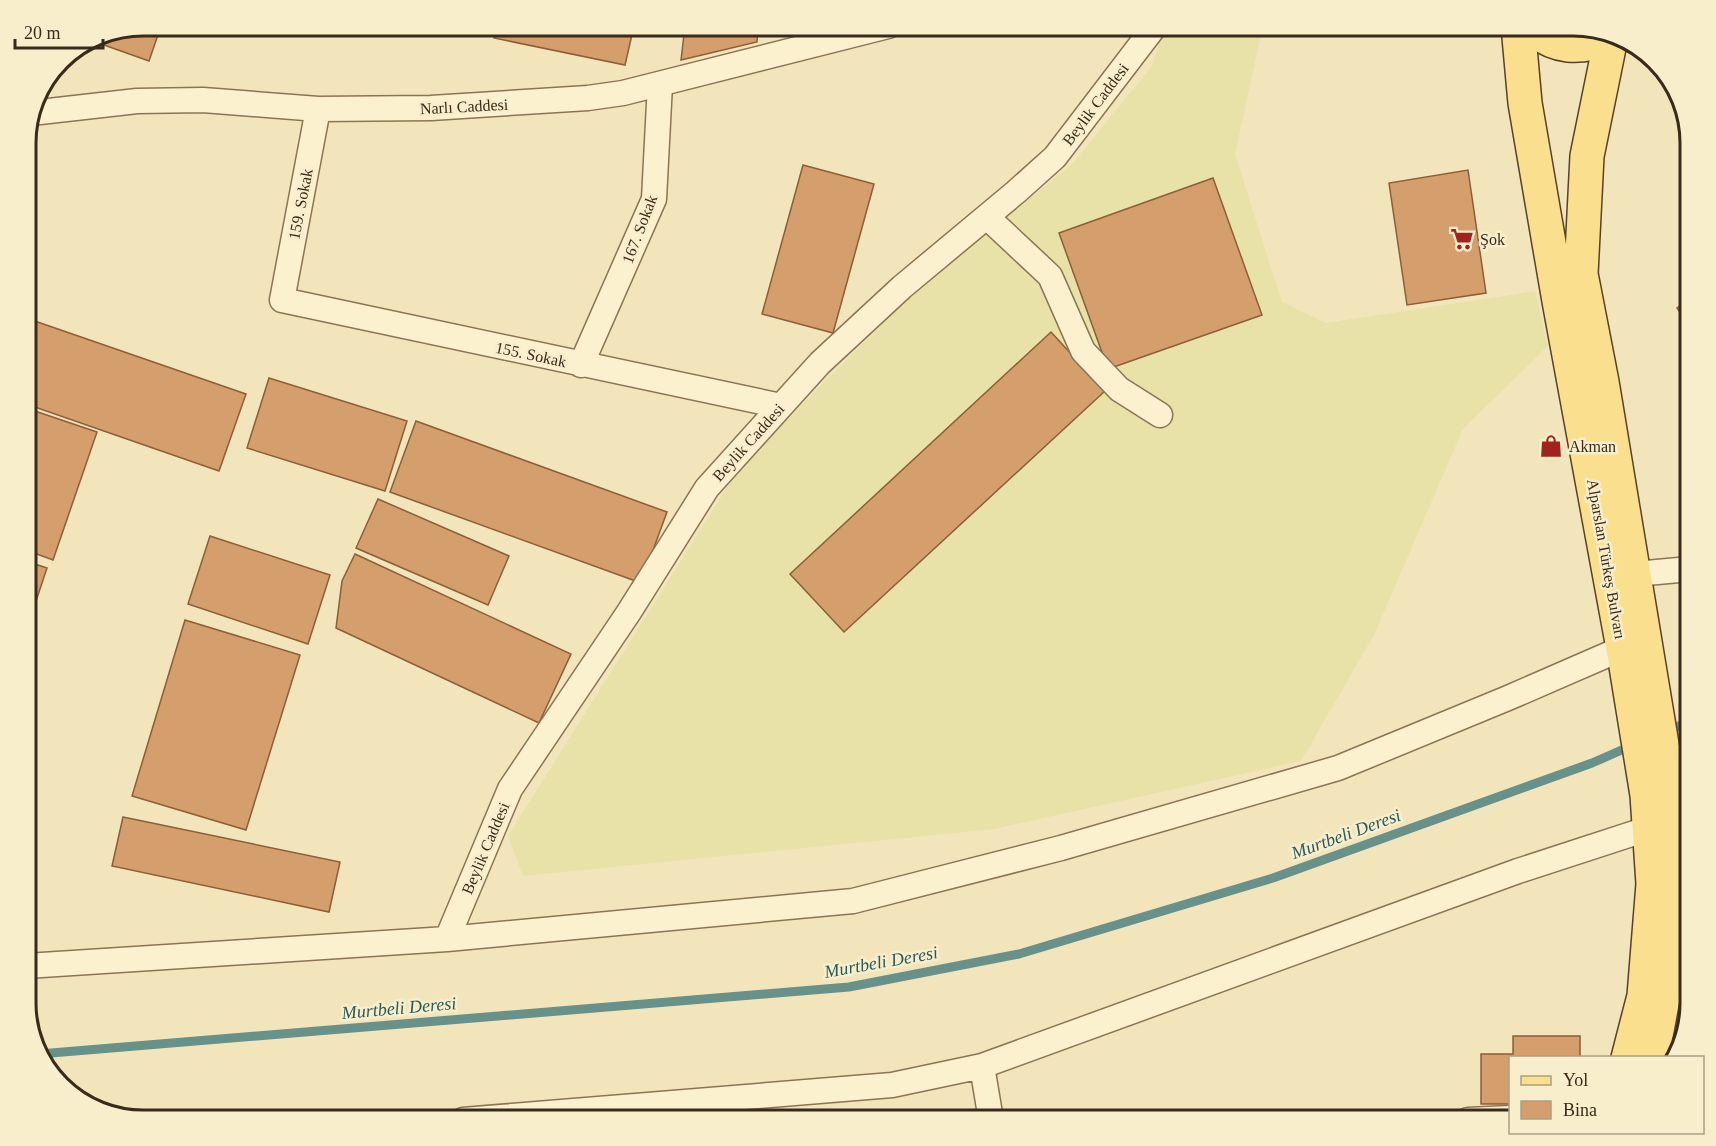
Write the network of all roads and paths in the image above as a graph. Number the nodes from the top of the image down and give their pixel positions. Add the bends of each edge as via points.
1 (849, 36) edge
2 (1147, 36) edge
3 (1519, 36) edge
4 (1543, 36) edge
5 (1602, 41) edge
6 (1610, 43) edge
7 (660, 84) junction
8 (318, 109) junction
9 (41, 112) edge
10 (987, 217) junction
11 (282, 300) joint
12 (581, 365) junction
13 (781, 406) junction
14 (1160, 415) dead end
15 (1680, 570) edge
16 (1635, 574) junction
17 (1634, 641) junction
18 (1666, 808) edge
19 (447, 939) junction
20 (1680, 951) edge
21 (36, 965) edge
22 (1629, 1056) edge
23 (1653, 1056) edge
24 (981, 1066) junction
25 (586, 1110) edge
26 (989, 1110) edge

1 - 7 street, Narlı Caddesi
2 - 10 street, Beylik Caddesi via 1054,157
3 - 17 main road, Alparslan Türkeş Bulvarı via 1527,114 1559,301
4 - 5 main road via 1569,46
6 - 16 main road, Alparslan Türkeş Bulvarı via 1587,156 1581,274
7 - 8 street, Narlı Caddesi via 588,98 431,108
7 - 12 street, 167. Sokak via 654,199
8 - 9 street, Narlı Caddesi via 159,100
8 - 11 street, 159. Sokak
10 - 13 street, Beylik Caddesi via 902,287 820,363
10 - 14 street via 1050,276 1083,351 1119,389
11 - 12 street, 155. Sokak
12 - 13 street, 155. Sokak
13 - 19 street, Beylik Caddesi via 707,488 510,789
15 - 16 street
16 - 17 main road, Alparslan Türkeş Bulvarı
17 - 18 main road, Alparslan Türkeş Bulvarı
17 - 19 street via 1338,768 1061,848 865,898
18 - 20 main road, Alparslan Türkeş Bulvarı
18 - 22 main road, Alparslan Türkeş Bulvarı via 1653,884 1644,996
18 - 24 street via 1518,871
19 - 21 street
20 - 23 main road, Alparslan Türkeş Bulvarı
24 - 25 street via 892,1085
24 - 26 street

